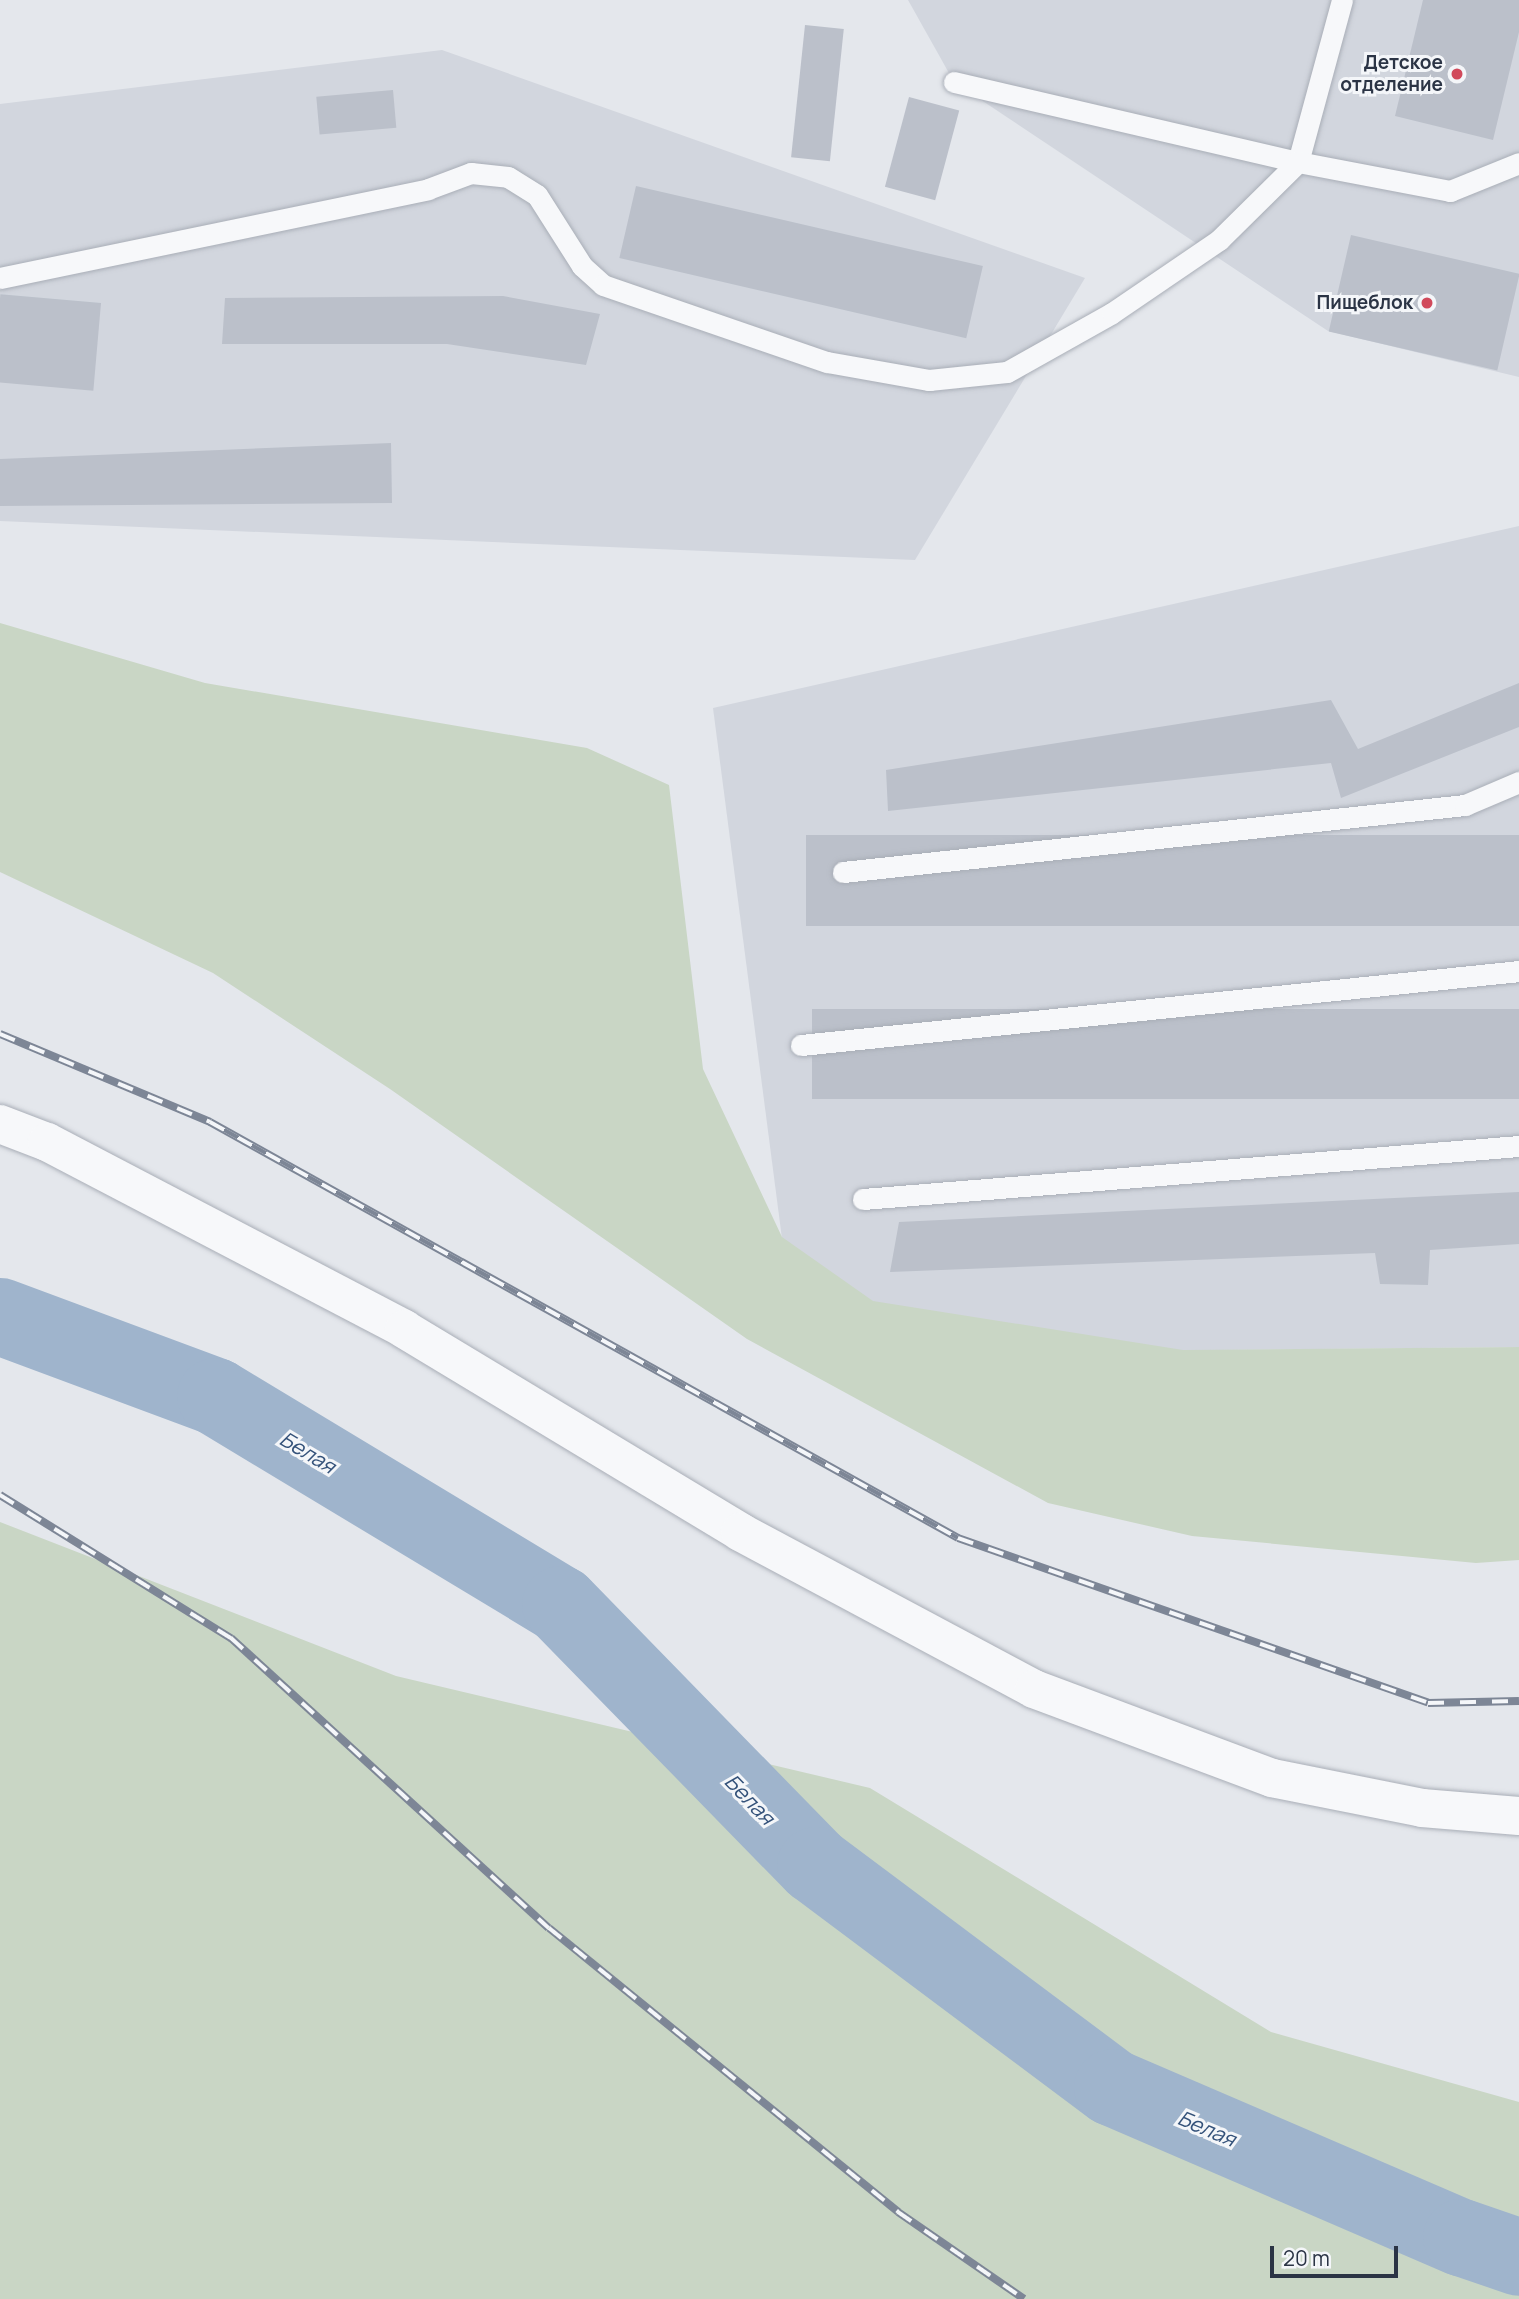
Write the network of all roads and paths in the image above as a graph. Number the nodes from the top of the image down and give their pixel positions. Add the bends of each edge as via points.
1 (1342, 0) edge
2 (954, 82) dead end
3 (1298, 162) junction
4 (1519, 163) edge
5 (0, 278) edge
6 (1519, 782) edge
7 (843, 872) dead end
8 (1519, 971) edge
9 (801, 1045) dead end
10 (0, 1124) edge
11 (1519, 1146) edge
12 (863, 1199) dead end
13 (1519, 1816) edge

1 - 3 lane
2 - 3 lane
3 - 4 lane via 1450,191
3 - 5 lane via 1219,240 1112,313 1007,372 929,380 827,362 603,285 582,266 537,195 509,177 471,173 428,189
6 - 7 lane via 1465,805
8 - 9 lane
10 - 13 street via 47,1142 404,1329 740,1532 1034,1689 1272,1778 1422,1808
11 - 12 lane

